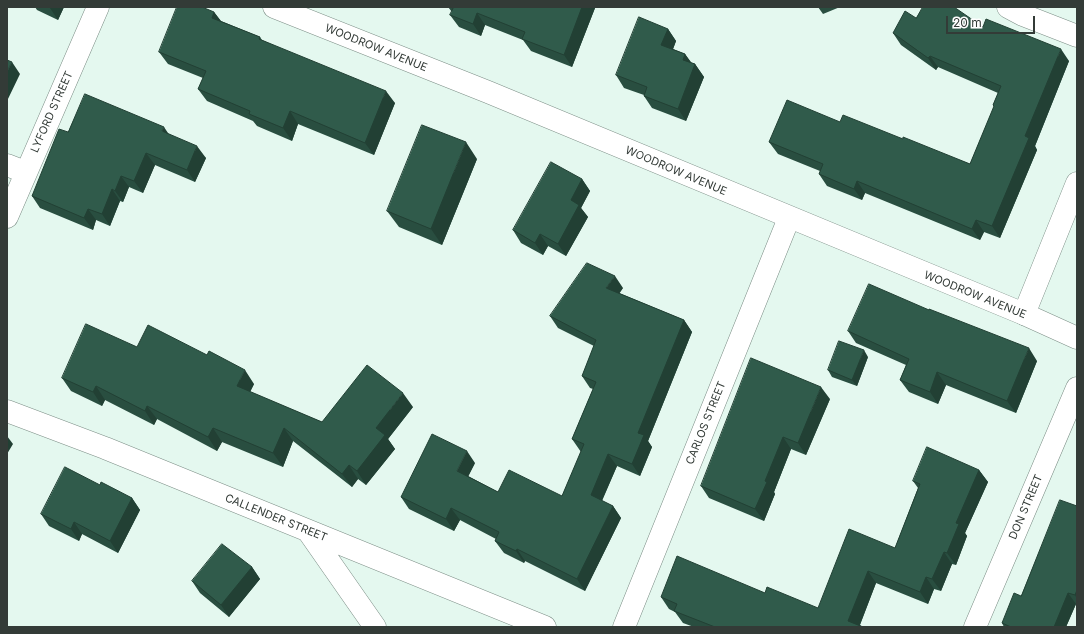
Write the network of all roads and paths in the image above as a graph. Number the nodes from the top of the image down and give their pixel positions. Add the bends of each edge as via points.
1 (98, 7) edge
2 (274, 7) edge
3 (1008, 7) edge
4 (1077, 36) edge
5 (16, 169) edge
6 (1077, 183) edge
7 (7, 217) edge
8 (789, 218) junction
9 (1024, 314) junction
10 (1077, 338) edge
11 (1077, 388) edge
12 (7, 411) edge
13 (308, 531) junction
14 (375, 627) edge
15 (545, 627) edge
16 (624, 627) edge
17 (975, 627) edge

1 - 5 street, LYFORD STREET
2 - 8 street, WOODROW AVENUE via 488,92
3 - 4 street
5 - 7 street, LYFORD STREET
6 - 9 street
8 - 9 street, WOODROW AVENUE
8 - 16 street, CARLOS STREET
9 - 10 street, WOODROW AVENUE
11 - 17 street, DON STREET
12 - 13 street, CALLENDER STREET
13 - 14 street
13 - 15 street, CALLENDER STREET

